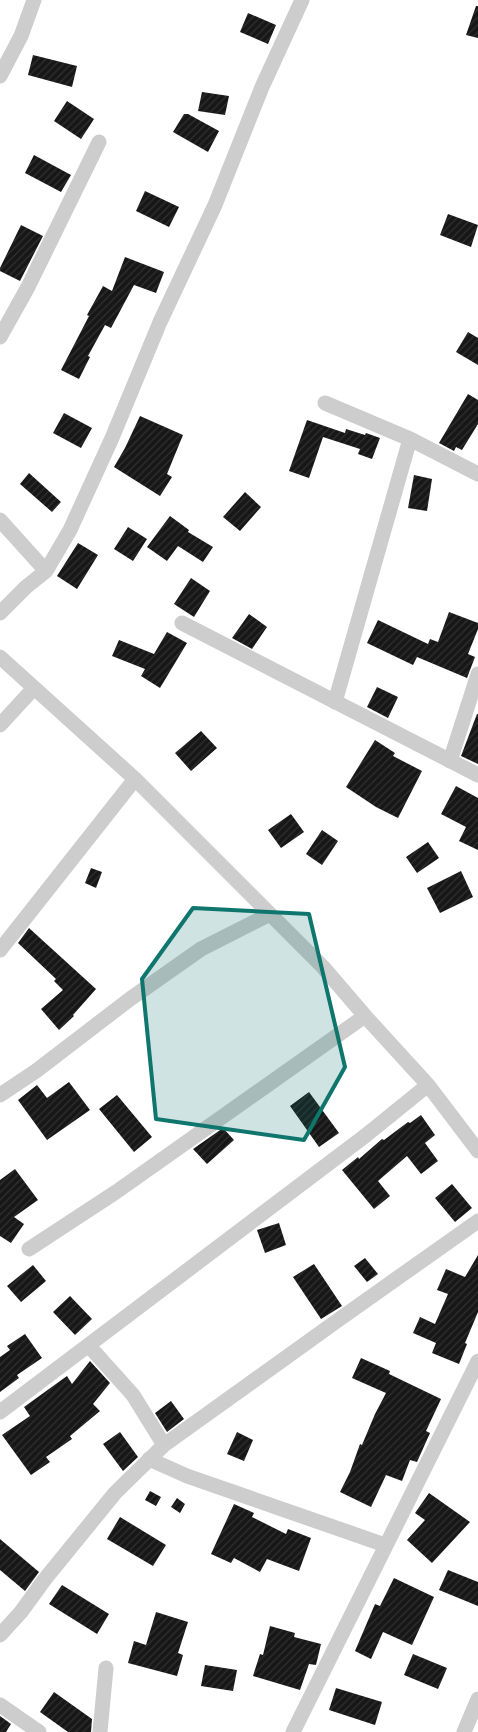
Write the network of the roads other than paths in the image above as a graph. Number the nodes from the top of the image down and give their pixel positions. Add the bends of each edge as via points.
1 (34, 0) edge
2 (302, 0) edge
3 (0, 76) edge
4 (99, 142) dead end
5 (0, 337) edge
6 (325, 403) dead end
7 (410, 439) junction
8 (478, 474) edge
9 (0, 520) edge
10 (46, 571) junction
11 (0, 613) edge
12 (182, 623) dead end
13 (0, 657) edge
14 (478, 674) edge
15 (34, 688) junction
16 (335, 702) junction
17 (0, 725) edge
18 (450, 761) junction
19 (478, 775) edge
20 (135, 779) junction
21 (270, 914) junction
22 (0, 950) edge
23 (365, 1016) junction
24 (428, 1085) junction
25 (0, 1096) edge
26 (478, 1151) edge
27 (478, 1221) edge
28 (29, 1249) dead end
29 (90, 1346) junction
30 (478, 1361) edge
31 (0, 1412) edge
32 (164, 1445) junction
33 (149, 1459) junction
34 (385, 1545) junction
35 (0, 1635) edge
36 (106, 1668) dead end
37 (478, 1698) edge
38 (0, 1705) edge
39 (39, 1732) edge
40 (100, 1732) edge
41 (293, 1732) edge
42 (464, 1732) edge

1 - 3 street via 21,36
2 - 10 street via 112,438 70,530
4 - 5 street
6 - 7 street
7 - 8 street
7 - 16 street
9 - 10 street
10 - 11 street
12 - 16 street
13 - 15 street
14 - 18 street
15 - 17 street
15 - 20 street
16 - 18 street
18 - 19 street
20 - 21 street
20 - 22 street
21 - 23 street
21 - 25 street via 201,949
23 - 24 street
23 - 28 street via 116,1192
24 - 26 street
24 - 29 street
27 - 32 street
29 - 31 street
29 - 32 street via 133,1395
30 - 34 street
32 - 33 street
33 - 34 street via 187,1476
33 - 35 street via 115,1493
34 - 41 street
36 - 40 street
37 - 42 street
38 - 39 street

